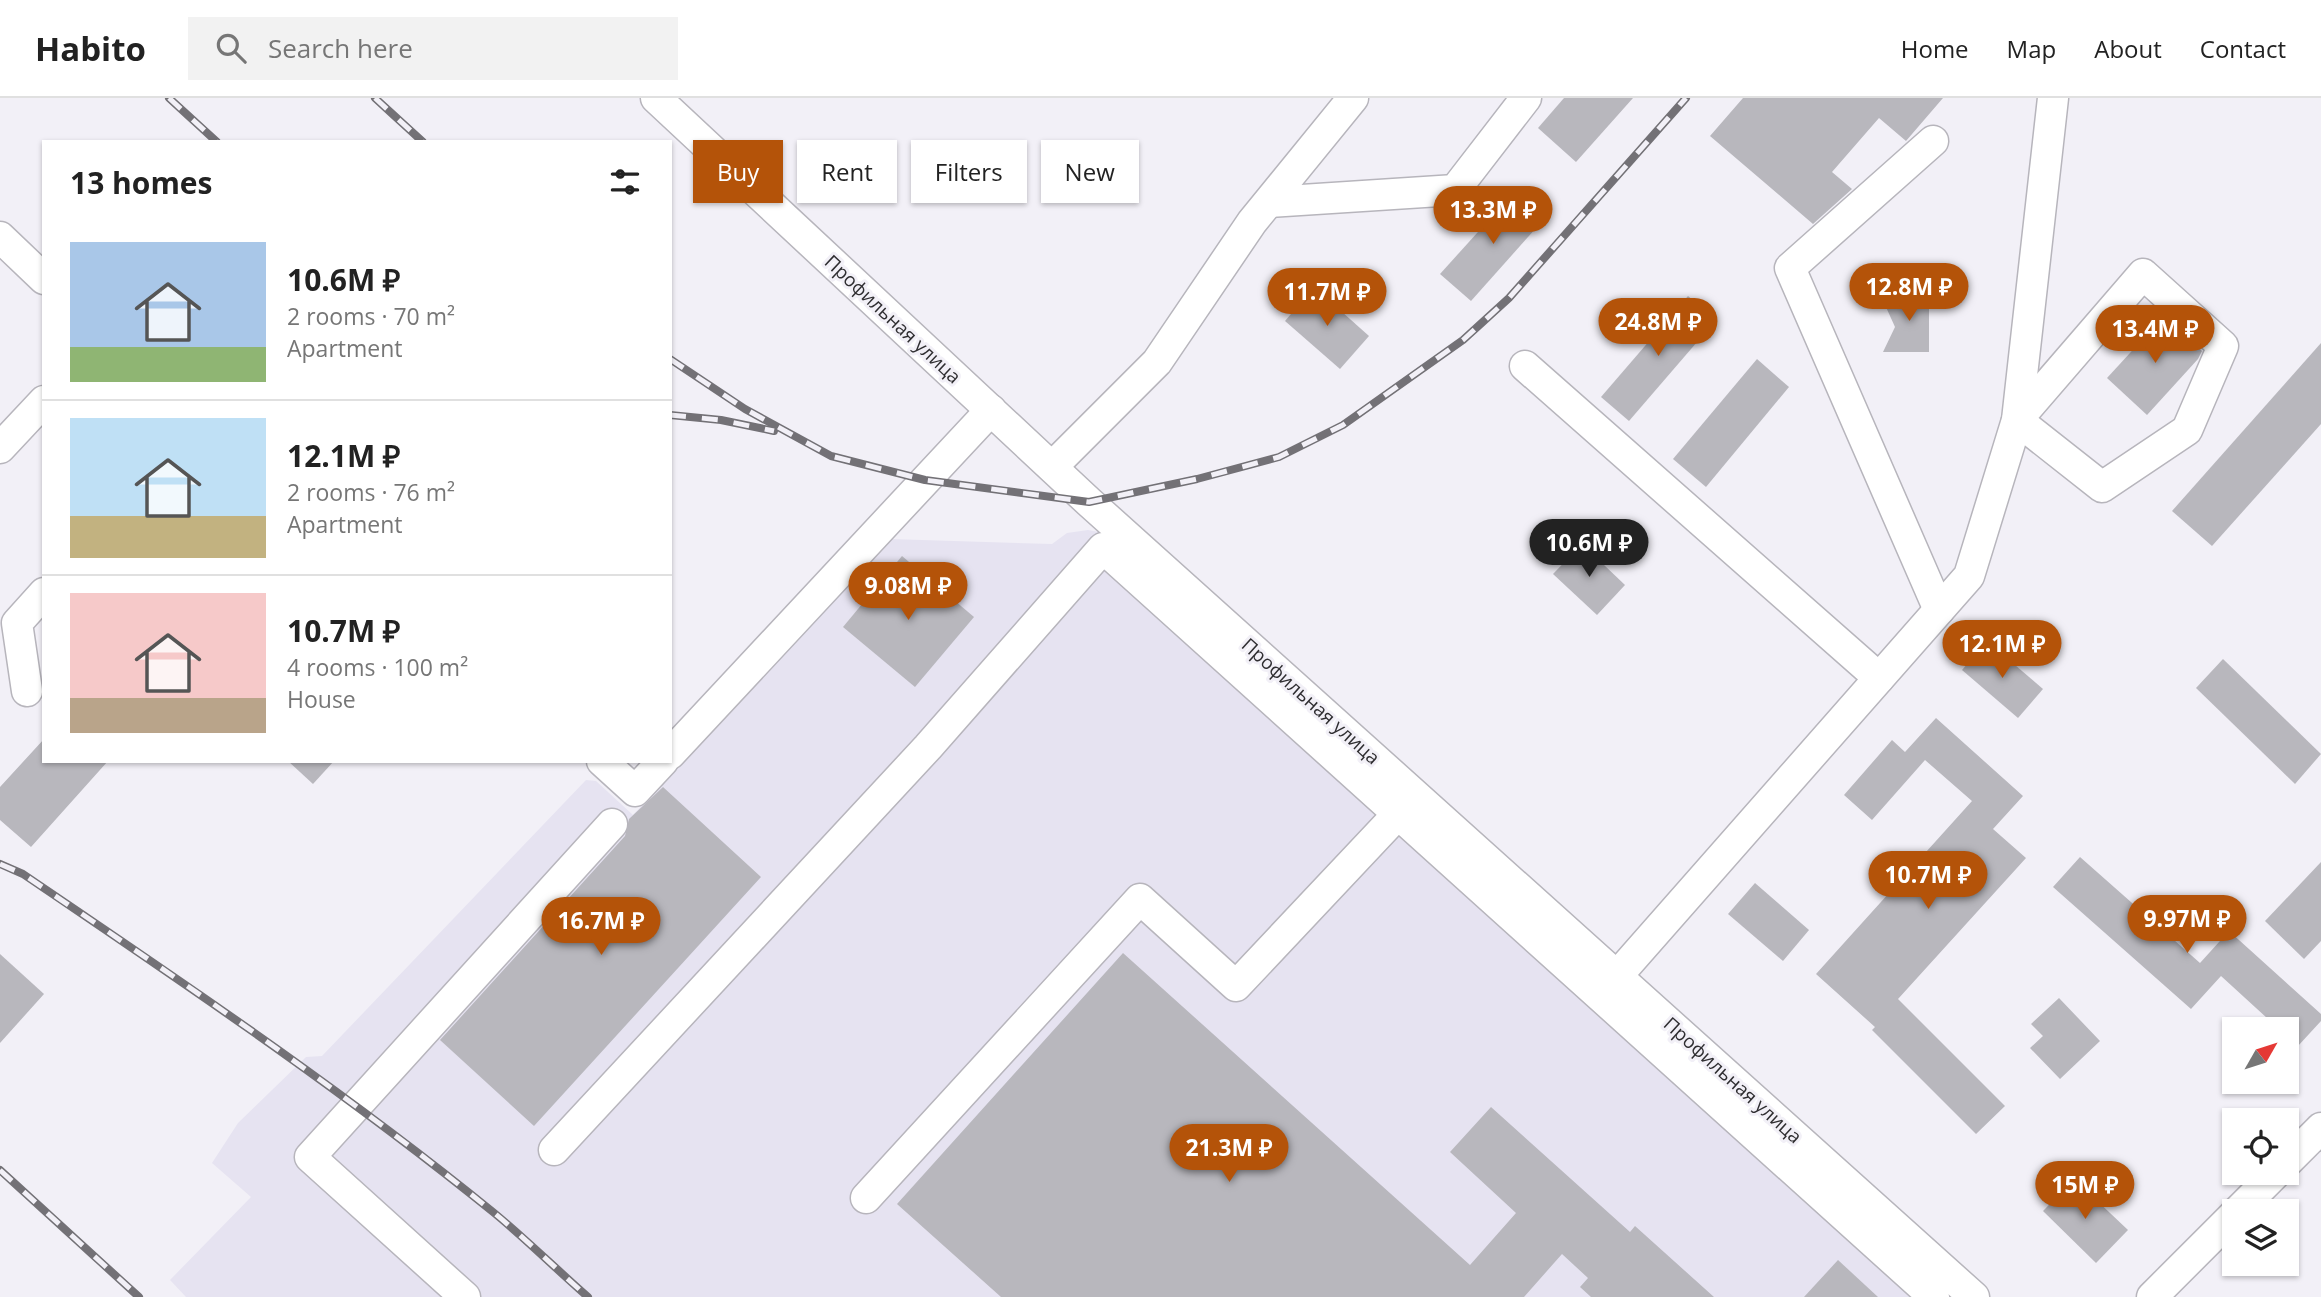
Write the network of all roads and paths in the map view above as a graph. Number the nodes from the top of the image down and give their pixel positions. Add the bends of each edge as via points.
1 (656, 98) edge
2 (1353, 98) edge
3 (1525, 98) edge
4 (2053, 98) edge
5 (1933, 141) dead end
6 (1269, 202) junction
7 (0, 237) edge
8 (42, 277) edge
9 (1525, 366) dead end
10 (42, 403) edge
11 (991, 410) junction
12 (2017, 419) junction
13 (0, 448) edge
14 (1052, 467) junction
15 (42, 595) edge
16 (1939, 610) junction
17 (1879, 678) junction
18 (27, 691) dead end
19 (672, 752) edge
20 (603, 763) edge
21 (661, 763) edge
22 (1398, 814) junction
23 (612, 824) dead end
24 (1617, 976) junction
25 (2321, 1128) edge
26 (554, 1150) dead end
27 (2299, 1150) edge
28 (2264, 1185) edge
29 (866, 1198) dead end
30 (2250, 1199) edge
31 (2222, 1227) edge
32 (465, 1297) edge
33 (1934, 1297) edge
34 (1974, 1297) edge
35 (2152, 1297) edge

1 - 11 street, Профильная улица
2 - 6 street
3 - 6 street via 1455,190
4 - 12 street
5 - 16 street via 1790,268
6 - 14 street via 1157,362
7 - 8 street
9 - 17 street
10 - 13 street
11 - 14 street, Профильная улица
11 - 19 street
12 - 12 street via 2143,274 2223,346 2187,430 2102,487
12 - 16 street via 1969,576
14 - 24 street, Профильная улица
15 - 18 street via 17,623
16 - 17 street
17 - 24 street
20 - 21 street via 635,791
22 - 26 street via 1103,548 928,747
22 - 29 street via 1236,986 1140,899
22 - 33 street
23 - 32 street via 310,1157
24 - 34 street, Профильная улица
25 - 27 street
28 - 30 street
31 - 35 street

